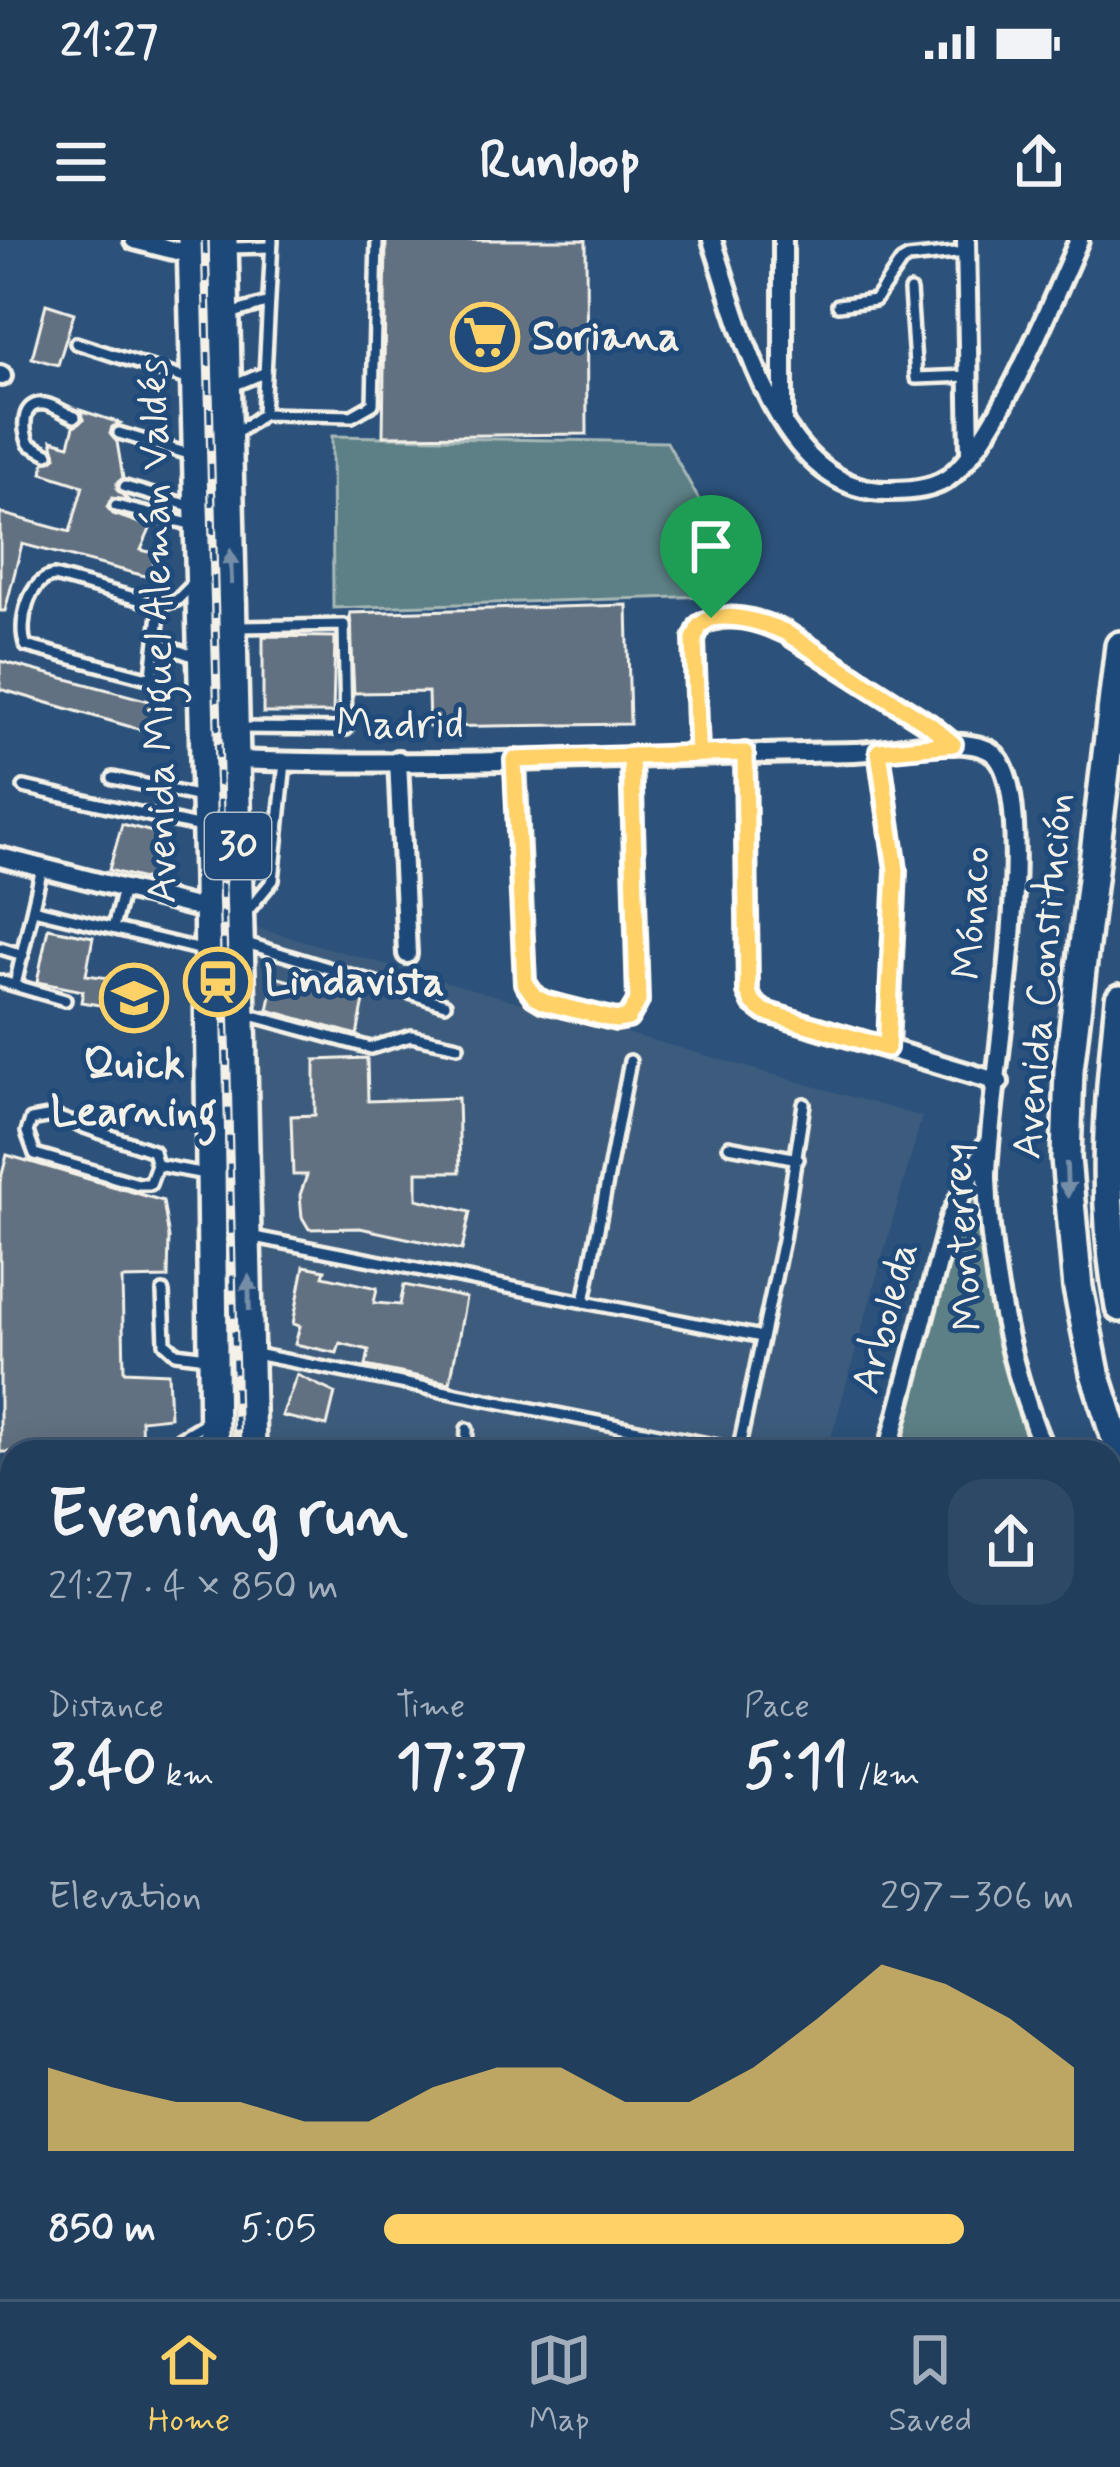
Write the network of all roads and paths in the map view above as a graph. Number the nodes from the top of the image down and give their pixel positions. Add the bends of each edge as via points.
1 (134, 240) edge
2 (377, 240) edge
3 (712, 240) edge
4 (783, 240) edge
5 (1079, 240) edge
6 (223, 244) edge
7 (272, 244) edge
8 (966, 246) edge
9 (192, 248) edge
10 (910, 291) dead end
11 (266, 303) junction
12 (838, 305) dead end
13 (225, 316) junction
14 (784, 340) junction
15 (76, 343) dead end
16 (751, 350) junction
17 (264, 373) junction
18 (969, 376) junction
19 (196, 381) junction
20 (227, 388) junction
21 (263, 414) junction
22 (75, 417) dead end
23 (783, 426) junction
24 (119, 433) dead end
25 (227, 439) junction
26 (970, 453) junction
27 (48, 454) dead end
28 (197, 456) junction
29 (125, 487) dead end
30 (116, 506) dead end
31 (199, 517) junction
32 (200, 571) junction
33 (160, 604) junction
34 (233, 627) junction
35 (158, 643) junction
36 (1120, 646) edge
37 (202, 661) junction
38 (236, 728) junction
39 (953, 744) junction
40 (879, 751) junction
41 (745, 753) junction
42 (995, 753) joint
43 (698, 754) junction
44 (631, 756) junction
45 (236, 760) junction
46 (398, 760) junction
47 (514, 760) junction
48 (285, 762) junction
49 (113, 778) dead end
50 (24, 787) dead end
51 (206, 799) junction
52 (206, 828) junction
53 (0, 857) edge
54 (42, 868) junction
55 (208, 878) junction
56 (123, 889) junction
57 (33, 909) junction
58 (207, 910) junction
59 (113, 928) junction
60 (240, 930) junction
61 (0, 948) edge
62 (207, 951) junction
63 (407, 954) dead end
64 (23, 956) junction
65 (0, 981) edge
66 (15, 985) junction
67 (1120, 999) edge
68 (65, 1000) dead end
69 (445, 1004) dead end
70 (243, 1013) junction
71 (458, 1046) dead end
72 (887, 1048) junction
73 (630, 1061) dead end
74 (999, 1082) junction
75 (805, 1104) dead end
76 (989, 1140) junction
77 (730, 1146) dead end
78 (798, 1159) junction
79 (157, 1165) junction
80 (210, 1175) junction
81 (247, 1235) junction
82 (163, 1292) dead end
83 (584, 1302) junction
84 (1120, 1307) edge
85 (762, 1337) junction
86 (250, 1353) junction
87 (213, 1358) junction
88 (214, 1419) junction
89 (467, 1429) dead end
90 (179, 1440) edge
91 (214, 1440) edge
92 (251, 1440) edge
93 (467, 1440) edge
94 (683, 1440) edge
95 (740, 1440) edge
96 (891, 1440) edge
97 (1042, 1440) edge
98 (1117, 1440) edge

1 - 9 street
2 - 21 lane via 373,404 352,416
3 - 16 street
4 - 14 street
5 - 26 street via 999,411
6 - 7 lane
6 - 13 highway, Avenida Miguel Alemán Valdés / 30
7 - 11 lane
8 - 12 lane via 908,258 875,300
8 - 18 street
9 - 13 highway via 207,301
9 - 19 highway, Avenida Miguel Alemán Valdés / 30
10 - 18 lane via 916,378
11 - 13 lane
11 - 17 lane
13 - 20 highway, Avenida Miguel Alemán Valdés / 30
14 - 16 street via 770,354
14 - 23 street
15 - 19 lane
16 - 23 street
17 - 20 lane
17 - 21 lane
18 - 26 street
19 - 28 highway, Avenida Miguel Alemán Valdés / 30
20 - 25 highway, Avenida Miguel Alemán Valdés / 30
20 - 31 highway via 209,430
21 - 25 lane
22 - 27 lane via 45,404 26,414 28,444
23 - 26 street via 815,466 887,492 927,488
24 - 28 lane
34 -> 25 highway, Avenida Miguel Alemán Valdés / 30
28 - 31 highway, Avenida Miguel Alemán Valdés / 30
29 - 31 lane
30 - 31 lane
31 - 32 highway, Avenida Miguel Alemán Valdés / 30
32 - 33 lane via 185,595
32 - 37 highway, Avenida Miguel Alemán Valdés / 30
33 - 35 lane
33 - 35 lane via 44,577 22,636 37,651 144,677 154,672
34 - 38 highway, Avenida Miguel Alemán Valdés / 30
34 - 38 lane via 344,625 346,729
35 - 37 lane
36 -> 98 highway, Avenida Constitución via 1069,1070 1066,1158 1086,1331
37 - 45 highway via 214,682 218,741
37 - 51 highway, Avenida Miguel Alemán Valdés / 30
38 - 45 highway, Avenida Miguel Alemán Valdés / 30
39 - 40 street, Madrid
39 - 42 street, Madrid
39 - 43 street via 785,632 724,616 700,625 694,639
40 - 41 street, Madrid
40 - 72 street via 896,870
41 - 43 street, Madrid
41 - 72 street via 753,1003
42 - 74 street, Mónaco via 1011,788 1016,845
43 - 44 street, Madrid
44 - 47 street, Madrid
44 - 47 street via 638,1001 628,1018 616,1020 544,1002 525,983
45 - 48 street, Madrid
45 - 55 highway via 219,791
45 - 60 highway, Avenida Miguel Alemán Valdés / 30
46 - 47 street, Madrid
46 - 48 street, Madrid
46 - 63 street
48 - 60 lane via 273,880
49 - 51 lane
50 - 52 lane
51 - 52 highway, Avenida Miguel Alemán Valdés / 30
52 - 55 highway, Avenida Miguel Alemán Valdés / 30
53 - 54 street
54 - 56 street
54 - 57 lane
55 - 58 highway, Avenida Miguel Alemán Valdés / 30
56 - 58 street
56 - 59 lane
57 - 59 lane
57 - 64 lane
58 - 62 highway, Avenida Miguel Alemán Valdés / 30
58 - 70 highway via 221,921 229,1000
59 - 62 lane
60 - 69 lane
60 - 70 highway, Avenida Miguel Alemán Valdés / 30
61 - 64 lane
62 - 80 highway, Avenida Miguel Alemán Valdés / 30
64 - 66 lane
65 - 66 lane
66 - 68 lane
67 - 84 highway, Avenida Constitución via 1106,1143
70 - 71 lane via 370,1048 411,1036
70 - 81 highway, Avenida Miguel Alemán Valdés / 30
72 - 74 street
73 - 83 lane
74 - 76 street, Monterrey
75 - 78 lane
76 - 96 street, Arboleda via 950,1218
76 - 97 street, Monterrey via 1001,1318
77 - 78 lane
78 - 85 lane
79 - 79 lane via 153,1151 53,1116 31,1120 27,1132 35,1154 138,1184 150,1184
79 - 80 lane
80 - 87 highway, Avenida Miguel Alemán Valdés / 30
81 - 83 lane
86 -> 81 highway, Avenida Miguel Alemán Valdés / 30
82 - 87 lane via 165,1343 176,1353
83 - 85 lane
85 - 95 lane
86 - 92 highway, Avenida Miguel Alemán Valdés / 30
86 - 94 lane
87 - 88 highway, Avenida Miguel Alemán Valdés / 30
88 - 90 lane
88 - 91 highway, Avenida Miguel Alemán Valdés / 30
89 - 93 lane

